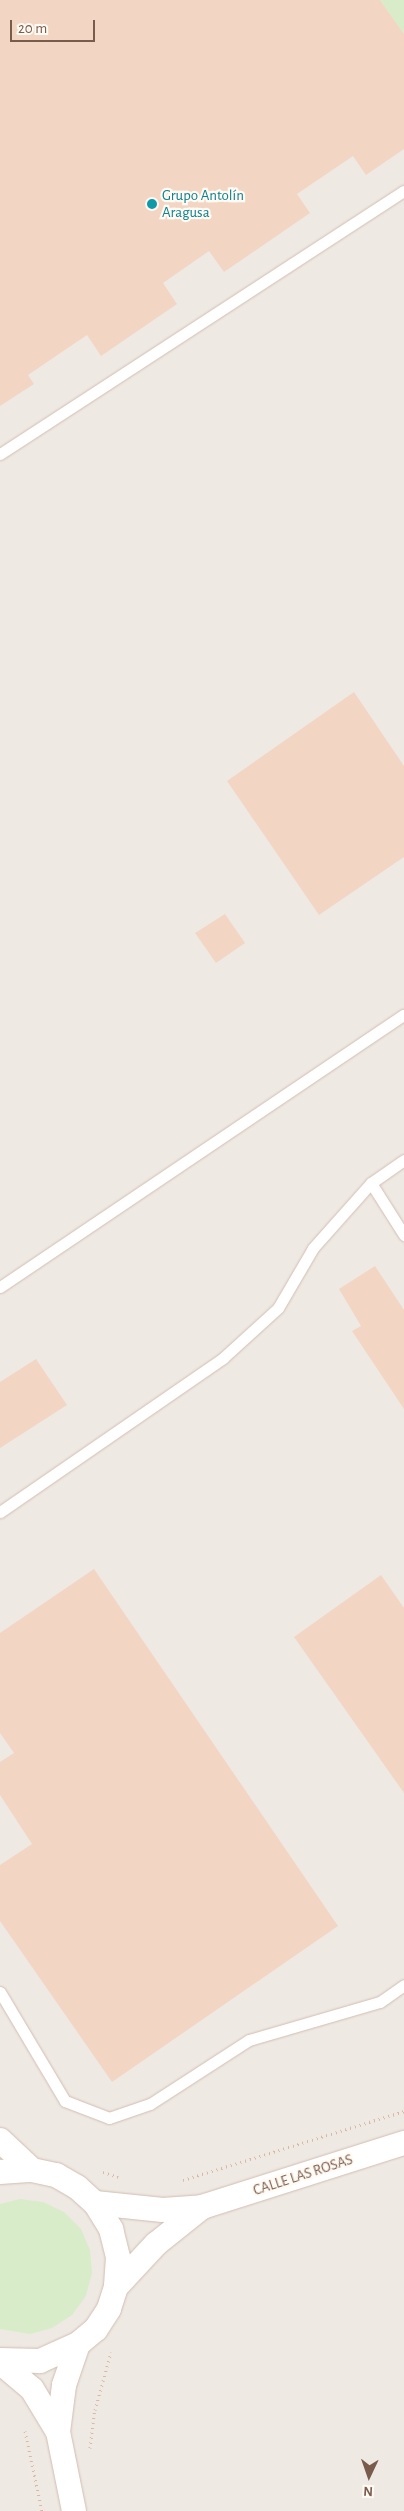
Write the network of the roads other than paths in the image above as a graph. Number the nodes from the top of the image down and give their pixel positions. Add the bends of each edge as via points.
1 (404, 191) edge
2 (0, 454) edge
3 (404, 1015) edge
4 (404, 1160) edge
5 (370, 1183) junction
6 (404, 1235) edge
7 (0, 1287) edge
8 (0, 1512) edge
9 (404, 1984) edge
10 (0, 1992) edge
11 (0, 2140) edge
12 (404, 2143) edge
13 (32, 2170) junction
14 (0, 2172) edge
15 (95, 2203) junction
16 (202, 2207) junction
17 (116, 2287) junction
18 (78, 2344) junction
19 (0, 2361) edge
20 (58, 2432) junction
21 (74, 2511) edge

1 - 2 lane
3 - 7 lane
4 - 5 lane
5 - 6 lane
5 - 8 lane via 313,1248 278,1308 223,1358
9 - 10 lane via 380,2002 248,2040 150,2104 109,2118 66,2100
11 - 13 street
12 - 16 street, CALLE LAS ROSAS
13 - 14 street
13 - 15 street via 56,2175
15 - 16 street, CALLE LAS ROSAS via 163,2210
15 - 17 street via 111,2228 116,2248
16 - 17 street, CALLE LAS ROSAS via 156,2244
17 - 18 street via 109,2309 96,2329
18 - 19 street via 40,2361
18 - 20 street via 64,2385
19 - 20 street via 32,2389
20 - 21 street

